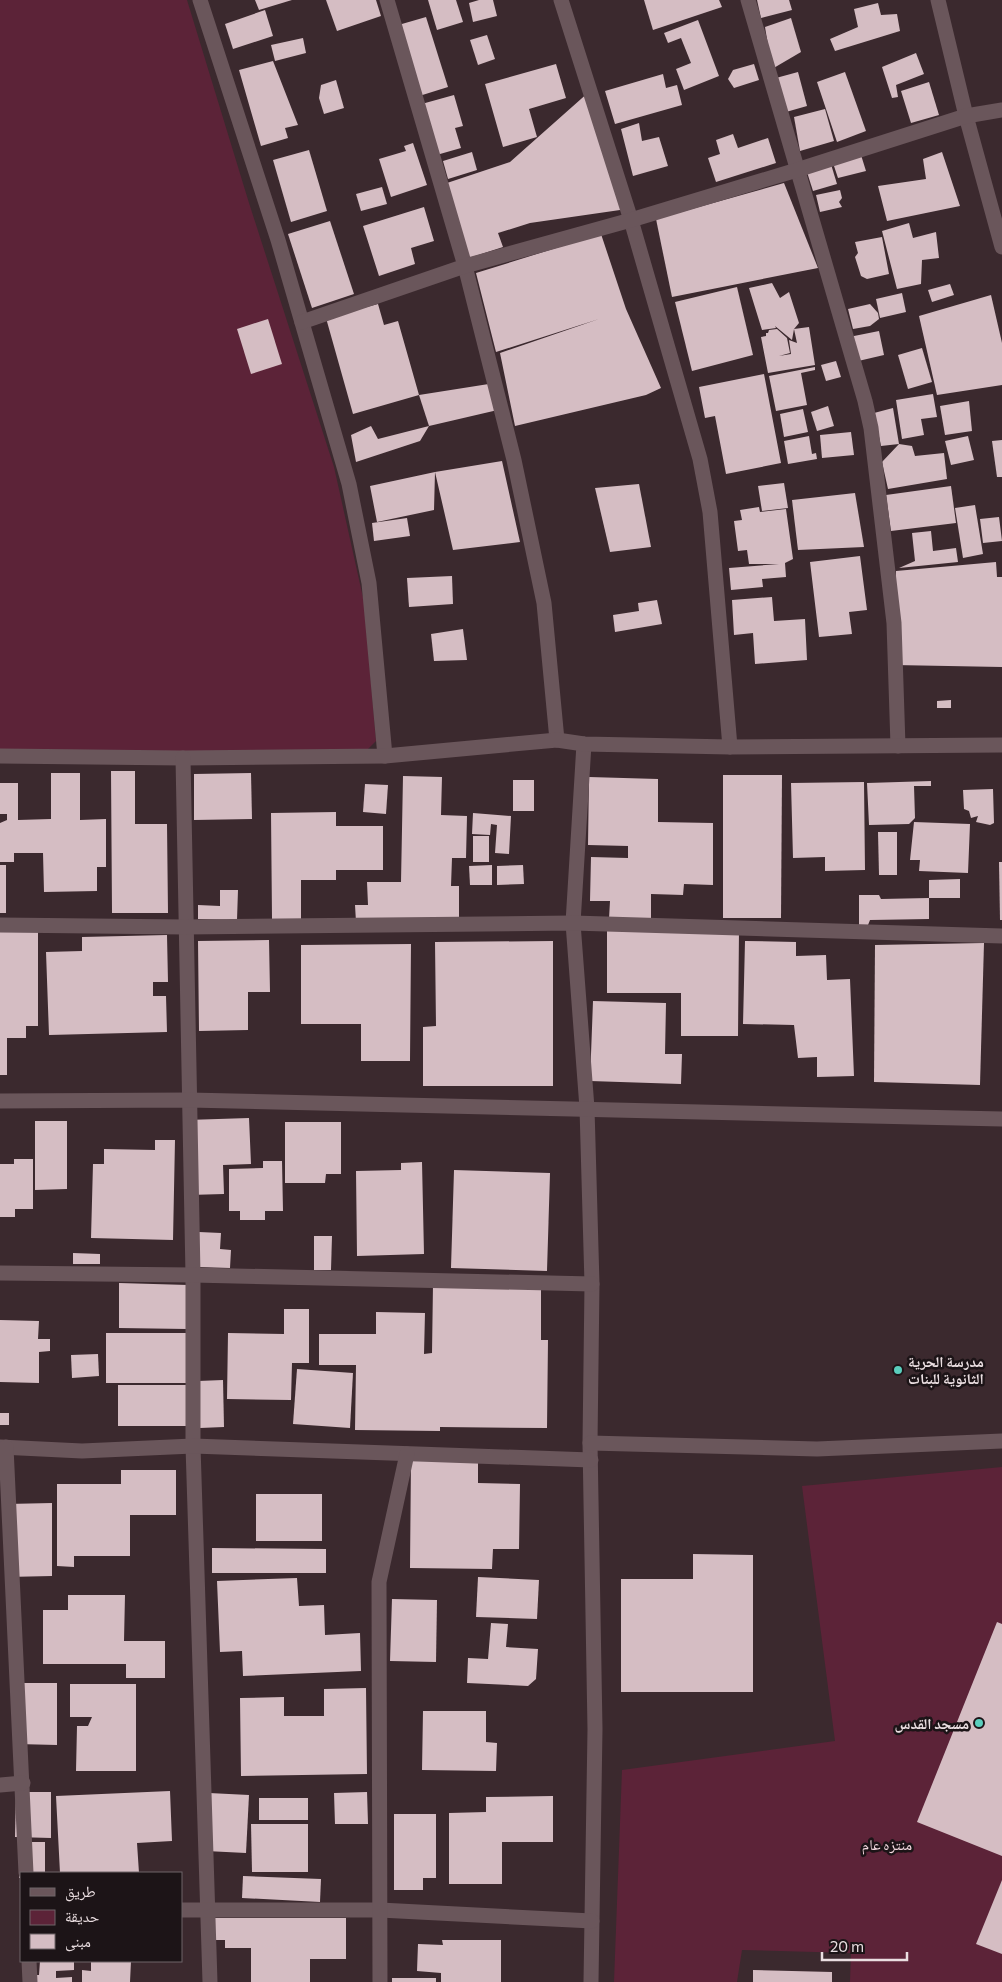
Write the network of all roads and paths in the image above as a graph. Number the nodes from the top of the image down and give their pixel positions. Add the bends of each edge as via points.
1 (200, 0) edge
2 (387, 0) edge
3 (562, 0) edge
4 (748, 0) edge
5 (938, 0) edge
6 (1002, 110) edge
7 (966, 116) junction
8 (797, 170) junction
9 (631, 220) junction
10 (1002, 247) edge
11 (465, 266) junction
12 (302, 322) junction
13 (557, 740) junction
14 (584, 744) junction
15 (1002, 745) edge
16 (898, 746) junction
17 (730, 747) junction
18 (0, 756) edge
19 (385, 756) junction
20 (183, 758) junction
21 (573, 923) junction
22 (0, 925) edge
23 (185, 927) junction
24 (1002, 936) edge
25 (189, 1100) junction
26 (0, 1101) edge
27 (587, 1108) junction
28 (1002, 1119) edge
29 (0, 1273) edge
30 (193, 1275) junction
31 (592, 1284) junction
32 (1002, 1441) edge
33 (590, 1443) junction
34 (193, 1446) junction
35 (3, 1447) edge
36 (407, 1454) junction
37 (591, 1460) junction
38 (23, 1783) junction
39 (0, 1785) edge
40 (26, 1872) edge
41 (182, 1910) edge
42 (380, 1910) junction
43 (206, 1911) junction
44 (592, 1921) junction
45 (29, 1962) edge
46 (30, 1982) edge
47 (210, 1982) edge
48 (380, 1982) edge
49 (591, 1982) edge

1 - 12 street
2 - 11 street
3 - 9 street
4 - 8 street
5 - 7 street
6 - 7 street
7 - 8 street
7 - 10 street
8 - 9 street
8 - 16 street via 866,401 871,428 894,623
9 - 11 street
9 - 17 street via 700,460 710,512
11 - 12 street
11 - 13 street via 514,460 544,603
12 - 19 street via 349,484 367,574
13 - 14 street
13 - 19 street
14 - 17 street
14 - 21 street
15 - 16 street
16 - 17 street
18 - 20 street
19 - 20 street
20 - 23 street
21 - 23 street
21 - 24 street
21 - 27 street
22 - 23 street
23 - 25 street
25 - 26 street
25 - 27 street
25 - 30 street
27 - 28 street
27 - 31 street
29 - 30 street
30 - 31 street
30 - 34 street
31 - 33 street
32 - 33 street via 817,1449
33 - 37 street
34 - 35 street via 82,1451
34 - 36 street
34 - 43 street
35 - 38 street
36 - 37 street
36 - 42 street via 379,1582
37 - 44 street via 595,1729
38 - 39 street
38 - 40 street
41 - 43 street
42 - 43 street
42 - 44 street
42 - 48 street
43 - 47 street
44 - 49 street
45 - 46 street

